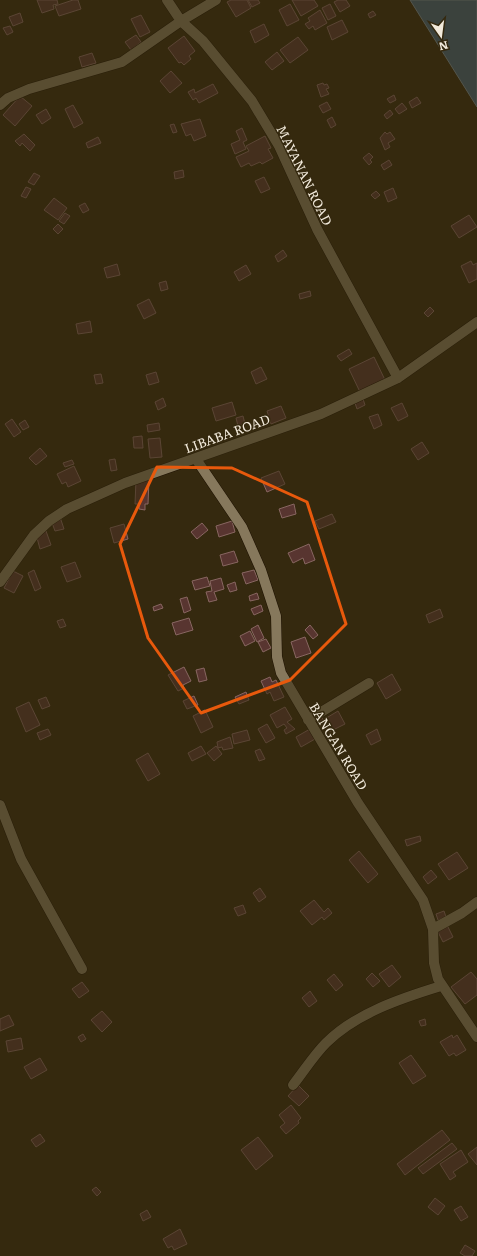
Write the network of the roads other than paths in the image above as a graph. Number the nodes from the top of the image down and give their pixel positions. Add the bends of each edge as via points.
1 (167, 0) edge
2 (216, 0) edge
3 (181, 21) junction
4 (0, 105) edge
5 (477, 322) edge
6 (398, 378) junction
7 (196, 459) junction
8 (0, 582) edge
9 (369, 683) dead end
10 (308, 720) junction
11 (0, 805) edge
12 (477, 902) edge
13 (433, 929) junction
14 (82, 969) dead end
15 (441, 986) junction
16 (477, 1037) edge
17 (293, 1085) dead end

1 - 3 street, MAYANAN ROAD
2 - 3 street
3 - 4 street via 122,62 29,89 8,98
3 - 6 street, MAYANAN ROAD via 203,41 252,101 279,146 317,229
5 - 6 street, LIBABA ROAD
6 - 7 street, LIBABA ROAD via 321,414
7 - 8 street, LIBABA ROAD via 125,483 66,509 34,535
7 - 10 street, BANGAN ROAD via 242,527 261,570 276,616 277,656 281,673
9 - 10 street
10 - 13 street, BANGAN ROAD via 358,803 423,900
11 - 14 street via 21,859
12 - 13 street
13 - 15 street, BANGAN ROAD via 435,971
15 - 16 street, BANGAN ROAD
15 - 17 street via 397,999 358,1019 326,1043

